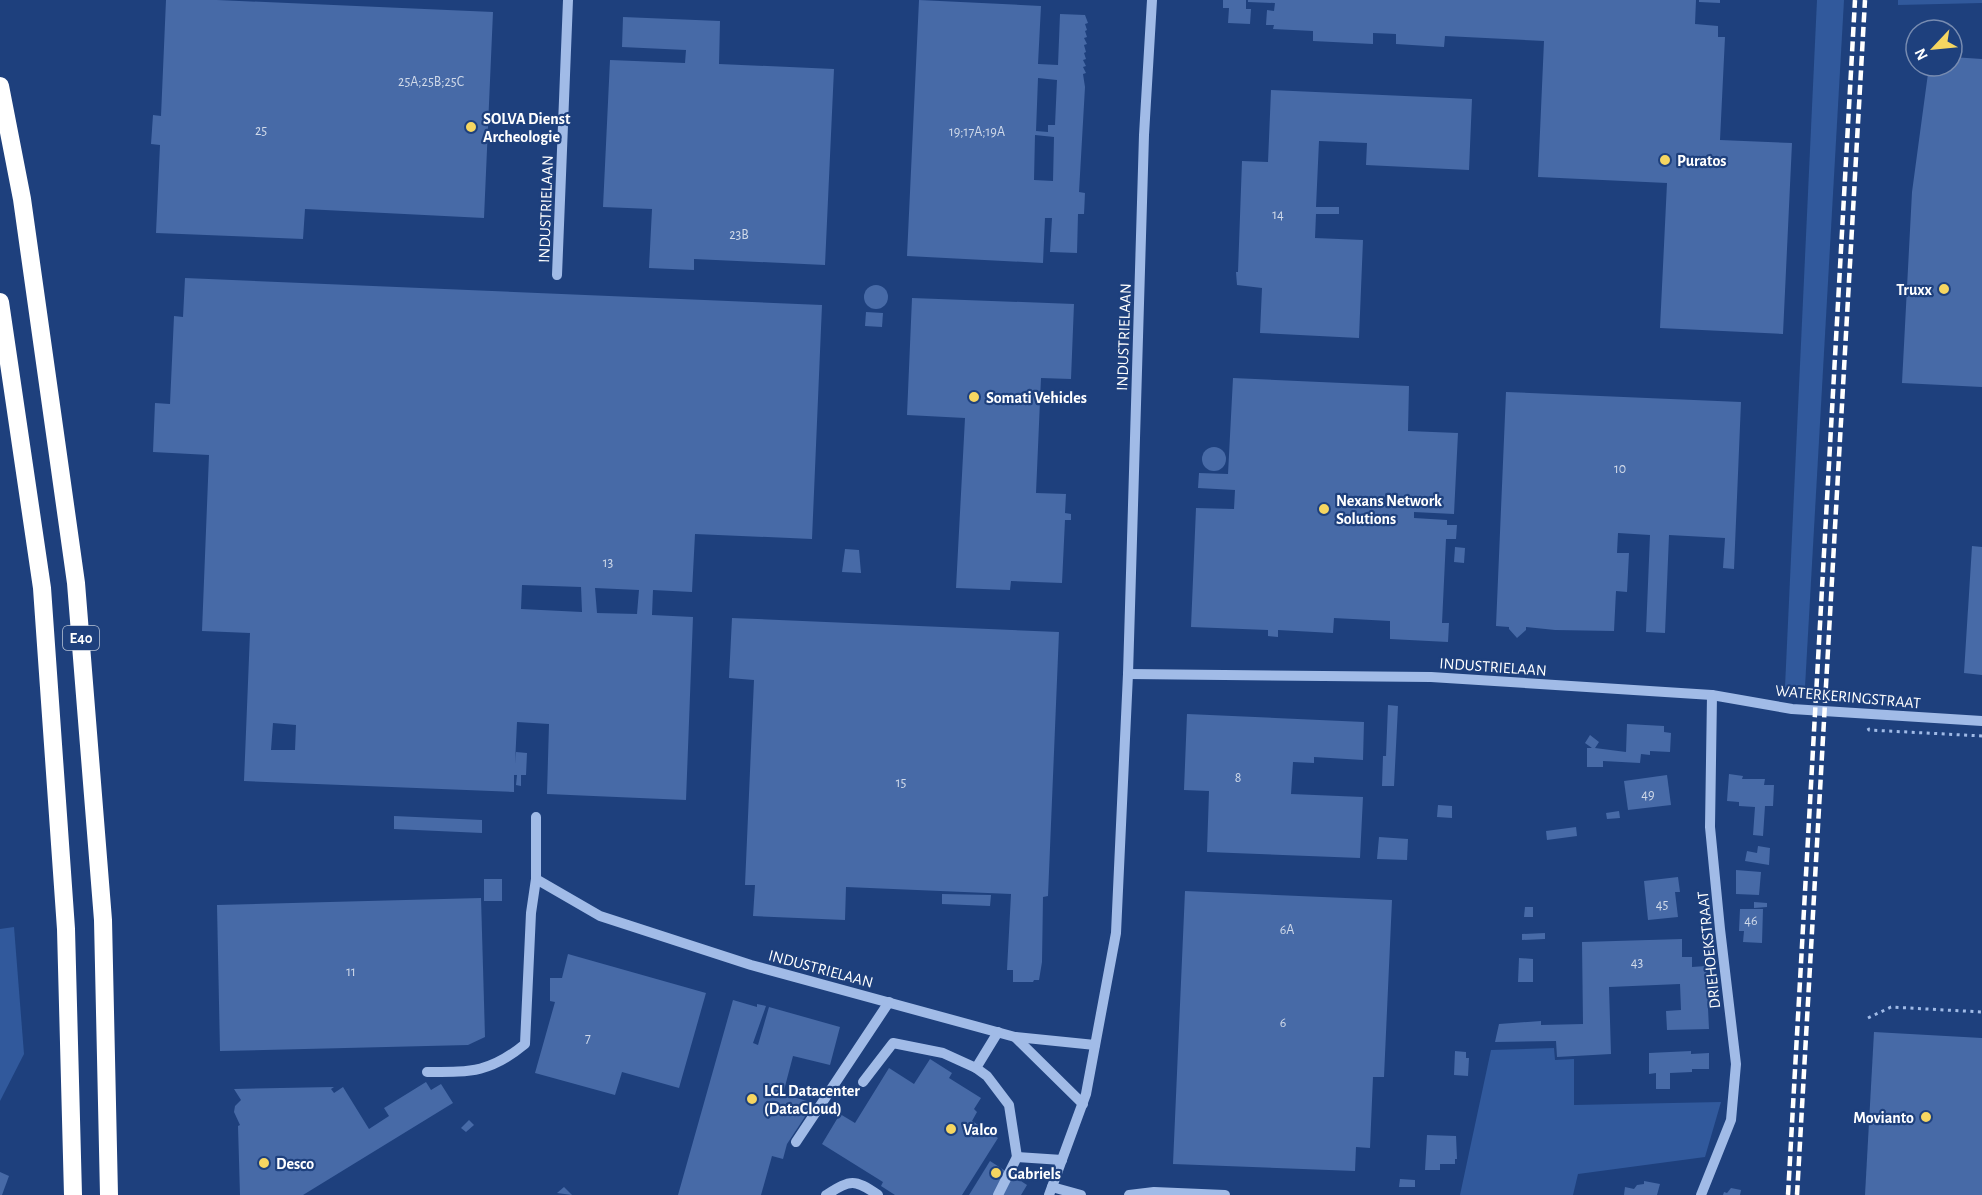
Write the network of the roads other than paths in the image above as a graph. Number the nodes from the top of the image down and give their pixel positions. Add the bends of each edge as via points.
1 (568, 0) edge
2 (1152, 0) edge
3 (0, 86) edge
4 (557, 275) dead end
5 (0, 302) edge
6 (1128, 674) junction
7 (1712, 695) junction
8 (1982, 721) edge
9 (536, 817) dead end
10 (536, 879) junction
11 (889, 1002) junction
12 (998, 1032) junction
13 (1015, 1037) junction
14 (1095, 1045) junction
15 (976, 1068) junction
16 (428, 1072) dead end
17 (863, 1082) dead end
18 (1083, 1104) junction
19 (796, 1142) dead end
20 (1017, 1157) junction
21 (1062, 1160) junction
22 (1051, 1191) edge
23 (73, 1195) edge
24 (109, 1195) edge
25 (826, 1195) edge
26 (878, 1195) edge
27 (998, 1195) edge
28 (1081, 1195) edge
29 (1129, 1195) edge
30 (1225, 1195) edge
31 (1701, 1195) edge

1 - 4 street, INDUSTRIELAAN
2 - 6 street, INDUSTRIELAAN
3 - 24 highway, E40 via 22,199 76,584 103,920
5 - 23 highway, E40 via 42,588 66,929
6 - 7 street, INDUSTRIELAAN via 1431,677
6 - 14 street, INDUSTRIELAAN via 1116,933
7 - 8 street, WATERKERINGSTRAAT via 1792,709
7 - 31 street, DRIEHOEKSTRAAT via 1710,827 1736,1064 1731,1120
9 - 10 street
10 - 11 street, INDUSTRIELAAN via 600,916 751,965
10 - 16 street via 525,1044 507,1059 474,1071
11 - 12 street, INDUSTRIELAAN
11 - 19 street
12 - 13 street, INDUSTRIELAAN
12 - 15 street
13 - 14 street
13 - 18 street, INDUSTRIELAAN
14 - 18 street, INDUSTRIELAAN
15 - 17 street via 942,1053 893,1043
15 - 20 street via 1009,1105
18 - 21 street, INDUSTRIELAAN
20 - 21 street
20 - 27 street
21 - 22 street, INDUSTRIELAAN
22 - 28 street
25 - 26 street via 846,1183 861,1184
29 - 30 street

